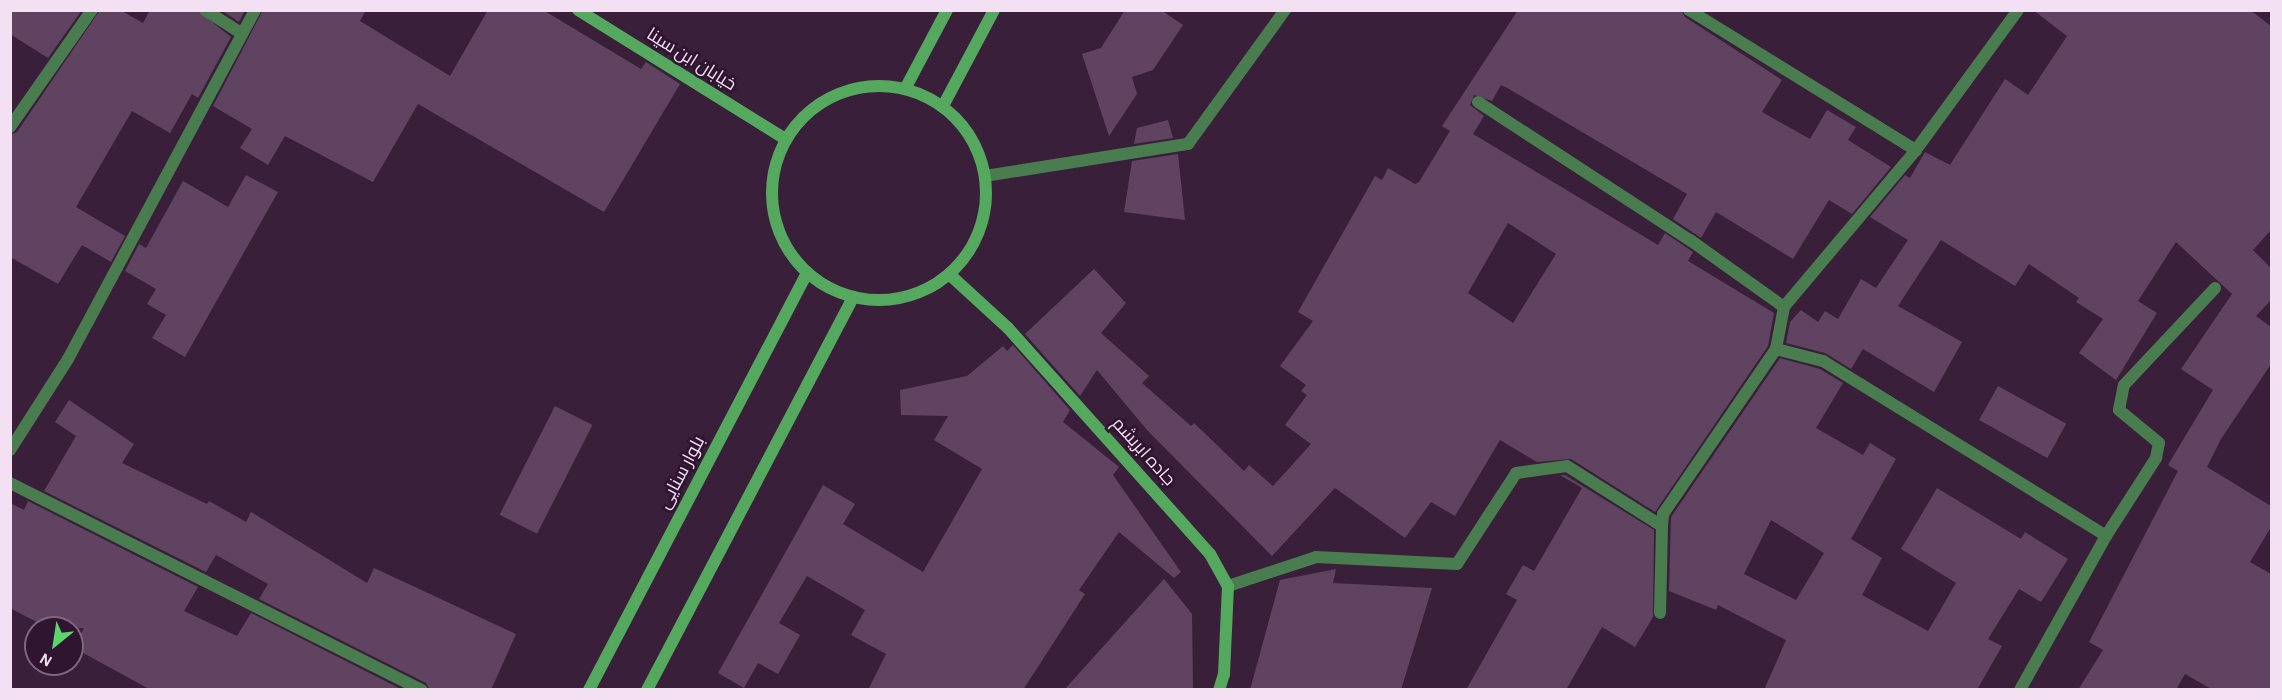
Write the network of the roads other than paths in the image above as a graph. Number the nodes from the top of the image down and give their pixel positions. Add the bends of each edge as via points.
1 (92, 10) edge
2 (205, 10) edge
3 (255, 10) edge
4 (578, 10) edge
5 (946, 10) edge
6 (994, 10) edge
7 (1285, 10) edge
8 (1689, 10) edge
9 (2018, 10) edge
10 (241, 33) junction
11 (905, 89) junction
12 (1478, 102) dead end
13 (943, 106) junction
14 (10, 127) edge
15 (784, 139) junction
16 (1916, 150) junction
17 (985, 176) junction
18 (807, 273) junction
19 (949, 274) junction
20 (2216, 288) dead end
21 (853, 297) junction
22 (1784, 307) junction
23 (1776, 349) junction
24 (10, 450) edge
25 (10, 483) edge
26 (1662, 526) junction
27 (2106, 536) junction
28 (1228, 586) junction
29 (1660, 613) dead end
30 (422, 690) edge
31 (589, 690) edge
32 (647, 690) edge
33 (1219, 690) edge
34 (2020, 690) edge

1 - 14 street
2 - 10 street
3 - 10 street
4 - 15 main road, خیابان ابن سینا
5 - 11 main road
6 - 13 main road
7 - 17 street via 1188,144
8 - 16 street
9 - 16 street
10 - 24 street via 68,359
11 - 13 main road
11 - 15 main road via 877,85 841,92 802,117
12 - 22 street via 1690,240
13 - 17 main road via 977,150
15 - 18 main road via 774,166 775,224 788,251
16 - 22 street
17 - 19 main road via 986,204 980,230 967,254
18 - 21 main road via 828,288
18 - 31 main road, بلوار سنایی
19 - 21 main road via 928,289 904,297 878,301
19 - 28 main road, جاده ابریشم via 1016,337 1210,554
20 - 27 street via 2124,385 2119,410 2159,443 2156,458
21 - 32 main road
22 - 23 street
23 - 26 street via 1663,514
23 - 27 street via 1823,361
25 - 30 street
26 - 28 street via 1568,466 1516,473 1457,564 1316,557
26 - 29 street
27 - 34 street
28 - 33 main road via 1224,674

